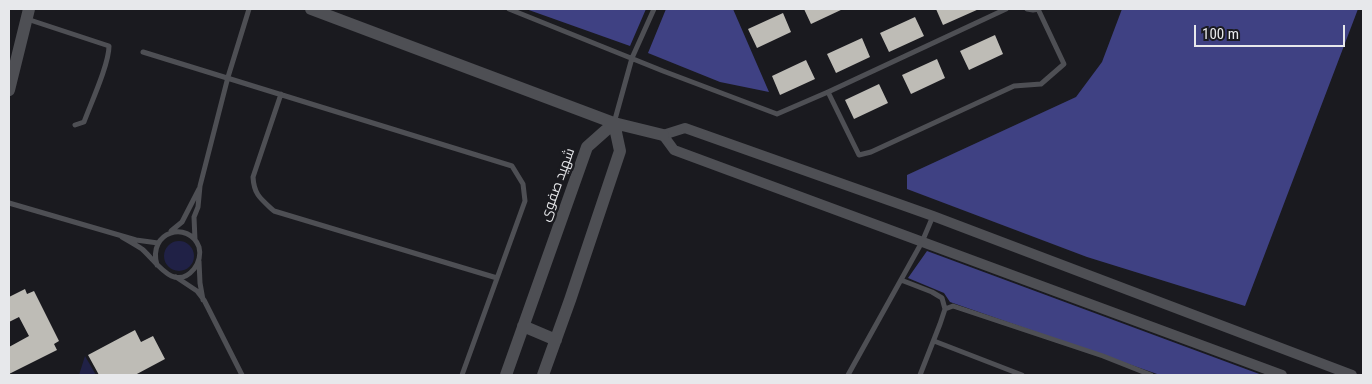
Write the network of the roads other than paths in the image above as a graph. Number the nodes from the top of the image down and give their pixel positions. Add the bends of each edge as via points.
1 (249, 9) edge
2 (311, 9) edge
3 (509, 9) edge
4 (654, 9) edge
5 (1002, 9) edge
6 (1027, 9) edge
7 (1038, 9) edge
8 (27, 14) edge
9 (144, 52) dead end
10 (632, 58) junction
11 (228, 77) junction
12 (9, 90) edge
13 (828, 92) junction
14 (282, 94) junction
15 (614, 123) junction
16 (75, 125) dead end
17 (663, 135) junction
18 (200, 186) junction
19 (9, 203) edge
20 (933, 216) junction
21 (169, 234) junction
22 (122, 237) junction
23 (195, 240) junction
24 (922, 242) junction
25 (158, 243) junction
26 (199, 261) junction
27 (157, 265) junction
28 (176, 277) junction
29 (497, 278) junction
30 (900, 280) junction
31 (204, 300) junction
32 (945, 309) junction
33 (523, 326) junction
34 (556, 340) junction
35 (934, 341) junction
36 (242, 375) edge
37 (462, 375) edge
38 (506, 375) edge
39 (543, 375) edge
40 (848, 375) edge
41 (920, 375) edge
42 (1022, 375) edge
43 (1151, 375) edge
44 (1282, 375) edge
45 (1352, 375) edge

1 - 11 lane
2 - 15 street
3 - 10 lane
4 - 10 lane
5 - 13 lane
6 - 7 lane
7 - 13 lane via 1064,64 1041,84 1014,86 871,152 858,155
8 - 12 street
8 - 16 lane via 109,46 100,82 84,122
9 - 11 lane
10 - 13 lane via 778,114
10 - 15 lane
11 - 14 lane
11 - 18 lane
14 - 29 lane via 512,166 523,184 525,201
14 - 29 lane via 254,177 254,188 259,197 274,211
15 - 17 street
15 - 33 street, شهید صفوی via 587,147
15 - 34 street via 620,151
17 - 20 street via 685,128
17 - 24 street via 674,150
18 - 21 lane via 182,222
18 - 23 lane via 194,217
19 - 22 lane
20 - 24 lane
20 - 45 street
21 - 23 lane via 183,233
21 - 25 lane
22 - 25 lane
22 - 27 lane
23 - 26 lane
24 - 30 lane
24 - 44 street
25 - 27 lane via 155,250
26 - 28 lane via 190,273
26 - 31 lane
27 - 28 lane via 168,275
28 - 31 lane via 197,291
29 - 37 lane
30 - 32 lane via 942,298
30 - 40 lane
31 - 36 lane
32 - 35 lane
32 - 43 lane via 953,306
33 - 34 street
33 - 38 street, شهید صفوی
34 - 39 street
35 - 41 lane
35 - 42 lane

